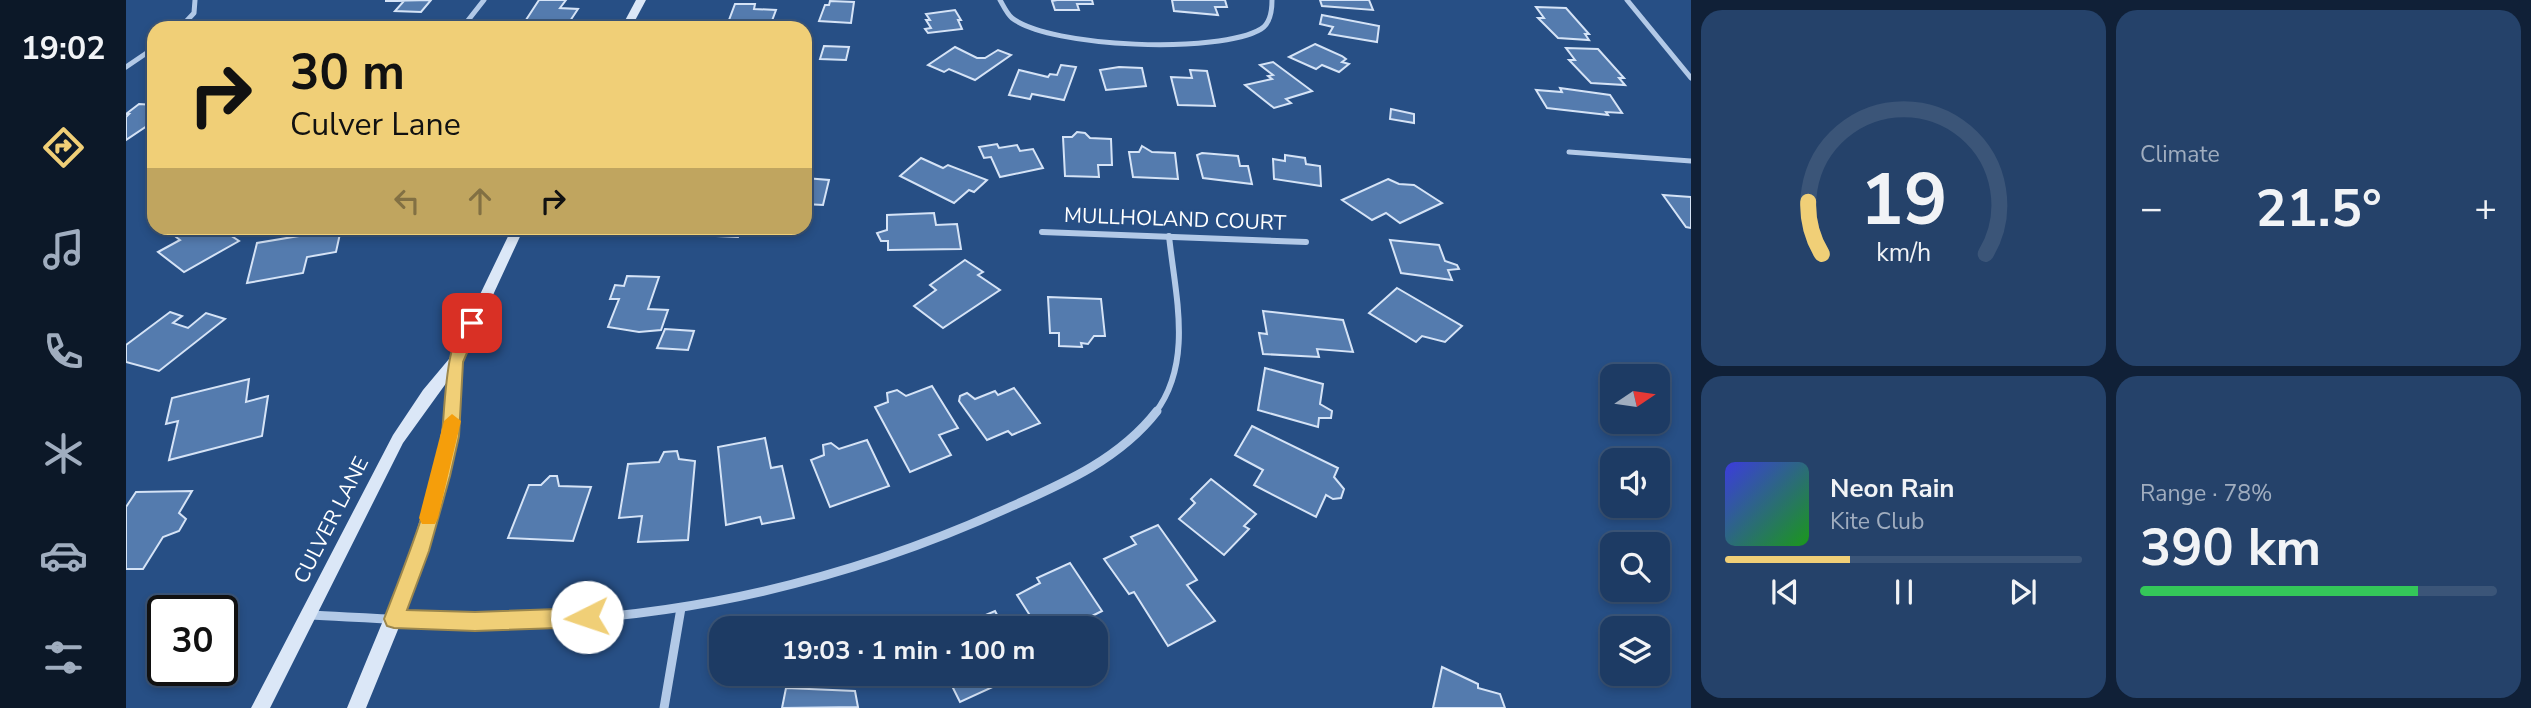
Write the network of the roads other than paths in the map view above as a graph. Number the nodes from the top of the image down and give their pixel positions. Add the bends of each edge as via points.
1 (195, 0) edge
2 (484, 0) edge
3 (641, 0) edge
4 (1000, 0) edge
5 (1272, 0) edge
6 (1628, 0) edge
7 (188, 21) edge
8 (468, 21) edge
9 (630, 21) edge
10 (147, 53) edge
11 (126, 67) edge
12 (1691, 78) edge
13 (1569, 152) dead end
14 (1691, 161) edge
15 (1042, 232) dead end
16 (515, 235) edge
17 (1169, 236) junction
18 (1306, 242) dead end
19 (455, 362) junction
20 (681, 608) junction
21 (307, 615) junction
22 (394, 619) junction
23 (260, 708) edge
24 (356, 708) edge
25 (664, 708) edge

1 - 7 street via 197,8
2 - 8 street
3 - 9 street
4 - 5 street via 1007,15 1048,36 1210,43 1260,30 1268,23
6 - 12 street
10 - 11 street
13 - 14 street
15 - 17 street, MULLHOLAND COURT
16 - 19 street, CULVER LANE
17 - 18 street, MULLHOLAND COURT
17 - 20 street via 1180,353 1172,384 1160,408 1136,436 1108,458 982,522 887,558 751,595
19 - 21 street, CULVER LANE via 398,439
19 - 22 street, CULVER LANE via 451,436 419,551
20 - 22 street via 563,620
20 - 25 street
21 - 22 street
21 - 23 street, CULVER LANE
22 - 24 street, CULVER LANE

